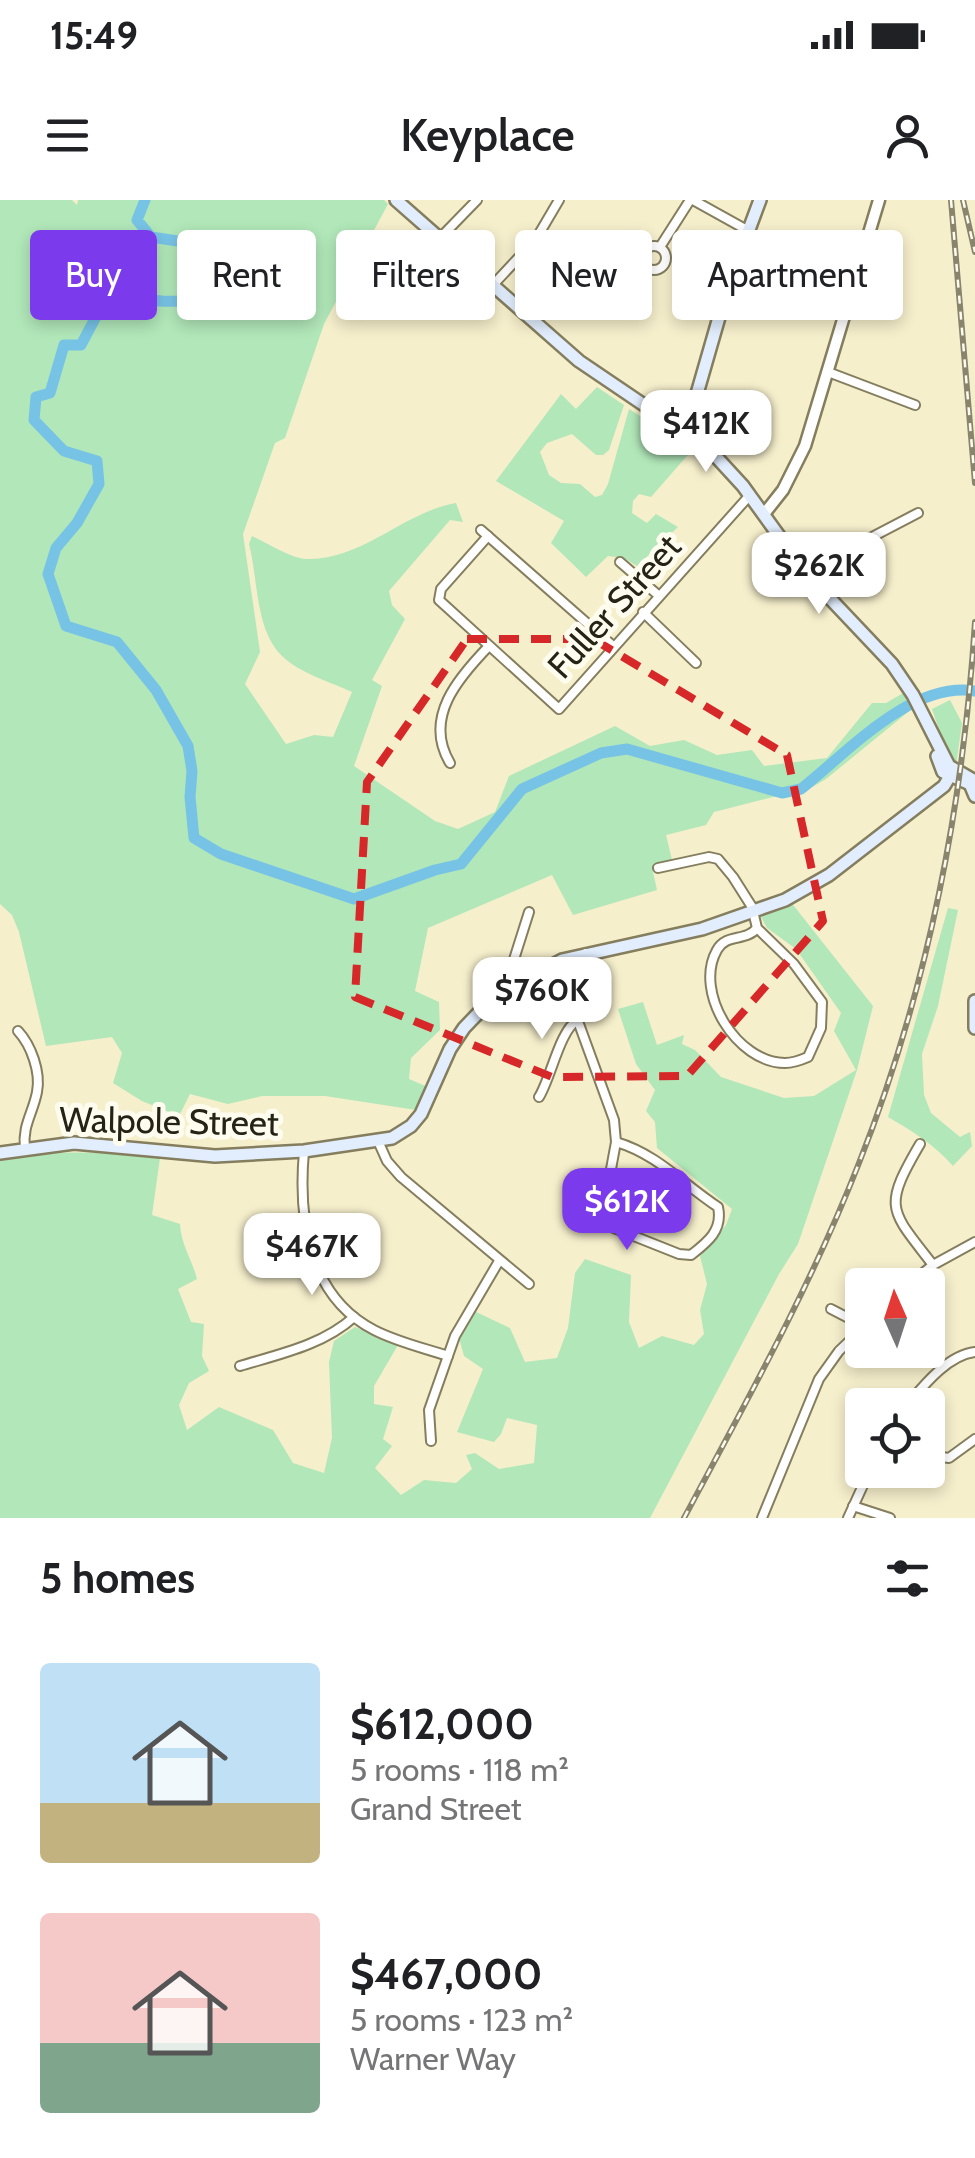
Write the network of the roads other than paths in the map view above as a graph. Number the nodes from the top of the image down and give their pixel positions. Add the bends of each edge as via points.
1 (396, 200) edge
2 (476, 200) edge
3 (560, 200) edge
4 (692, 200) edge
5 (760, 200) edge
6 (879, 200) edge
7 (430, 230) edge
8 (448, 230) edge
9 (747, 230) joint
10 (660, 247) dead end
11 (495, 283) edge
12 (495, 287) edge
13 (718, 320) edge
14 (828, 372) junction
15 (695, 402) junction
16 (915, 405) dead end
17 (658, 414) junction
18 (686, 432) junction
19 (750, 496) junction
20 (918, 513) dead end
21 (764, 514) junction
22 (620, 562) dead end
23 (805, 572) junction
24 (658, 594) junction
25 (643, 612) junction
26 (489, 646) junction
27 (614, 646) junction
28 (696, 663) dead end
29 (450, 763) dead end
30 (949, 776) junction
31 (975, 780) edge
32 (975, 796) edge
33 (658, 868) dead end
34 (528, 912) dead end
35 (754, 913) junction
36 (757, 928) junction
37 (586, 953) junction
38 (504, 991) junction
39 (975, 1001) edge
40 (578, 1020) junction
41 (975, 1028) edge
42 (18, 1030) dead end
43 (539, 1098) dead end
44 (378, 1141) junction
45 (616, 1142) junction
46 (920, 1144) dead end
47 (25, 1148) junction
48 (304, 1150) junction
49 (0, 1153) edge
50 (975, 1242) edge
51 (500, 1261) junction
52 (933, 1265) junction
53 (929, 1268) edge
54 (530, 1284) dead end
55 (831, 1309) dead end
56 (354, 1317) junction
57 (845, 1317) edge
58 (845, 1345) edge
59 (975, 1352) edge
60 (448, 1356) junction
61 (240, 1366) dead end
62 (923, 1388) edge
63 (975, 1439) edge
64 (431, 1441) dead end
65 (945, 1458) edge
66 (862, 1488) edge
67 (853, 1506) junction
68 (762, 1518) edge
69 (848, 1518) edge
70 (890, 1518) edge

1 - 7 main road
2 - 8 street
3 - 11 street via 536,239
4 - 9 street
4 - 10 street
5 - 9 main road
6 - 14 street
12 - 17 main road via 580,361
13 - 15 main road
14 - 16 street
14 - 21 street via 801,456
15 - 17 street
15 - 18 main road
17 - 18 main road
18 - 19 main road
19 - 21 main road
19 - 24 street, Fuller Street
20 - 23 street
21 - 23 main road
22 - 24 street
23 - 30 main road via 884,654 913,695
24 - 25 street, Fuller Street
25 - 27 street, Fuller Street
25 - 28 street
26 - 27 street, Fuller Street via 559,709
26 - 27 street via 438,597 484,533
26 - 29 street via 444,706 438,736
30 - 31 main road
30 - 32 main road via 970,784
30 - 35 main road, Walpole Street via 829,875
33 - 35 street via 697,857 718,859
34 - 38 street
35 - 36 street
35 - 37 main road, Walpole Street
36 - 36 street via 717,950 709,982 715,1006 754,1052 781,1063 808,1058 821,1028 822,1002
37 - 38 main road, Walpole Street
37 - 40 street via 574,995
38 - 44 main road, Walpole Street via 464,1028 412,1126
39 - 41 main road
40 - 43 street via 564,1032
40 - 45 street
42 - 47 street via 30,1047 38,1083
44 - 48 main road, Walpole Street
44 - 51 street via 400,1176
45 - 45 street via 601,1223 680,1254 700,1248 719,1225 718,1207 655,1158
46 - 52 street via 897,1186 896,1214
47 - 48 main road, Walpole Street via 88,1143 215,1156
47 - 49 main road, Walpole Street
48 - 56 street via 310,1251 322,1279
50 - 52 street
51 - 54 street
51 - 60 street via 462,1318
52 - 53 street
55 - 57 street
56 - 60 street
56 - 61 street via 318,1341
58 - 68 street via 818,1379
59 - 62 street via 960,1355
60 - 64 street via 429,1410
63 - 65 street
66 - 67 street
67 - 69 street
67 - 70 street

